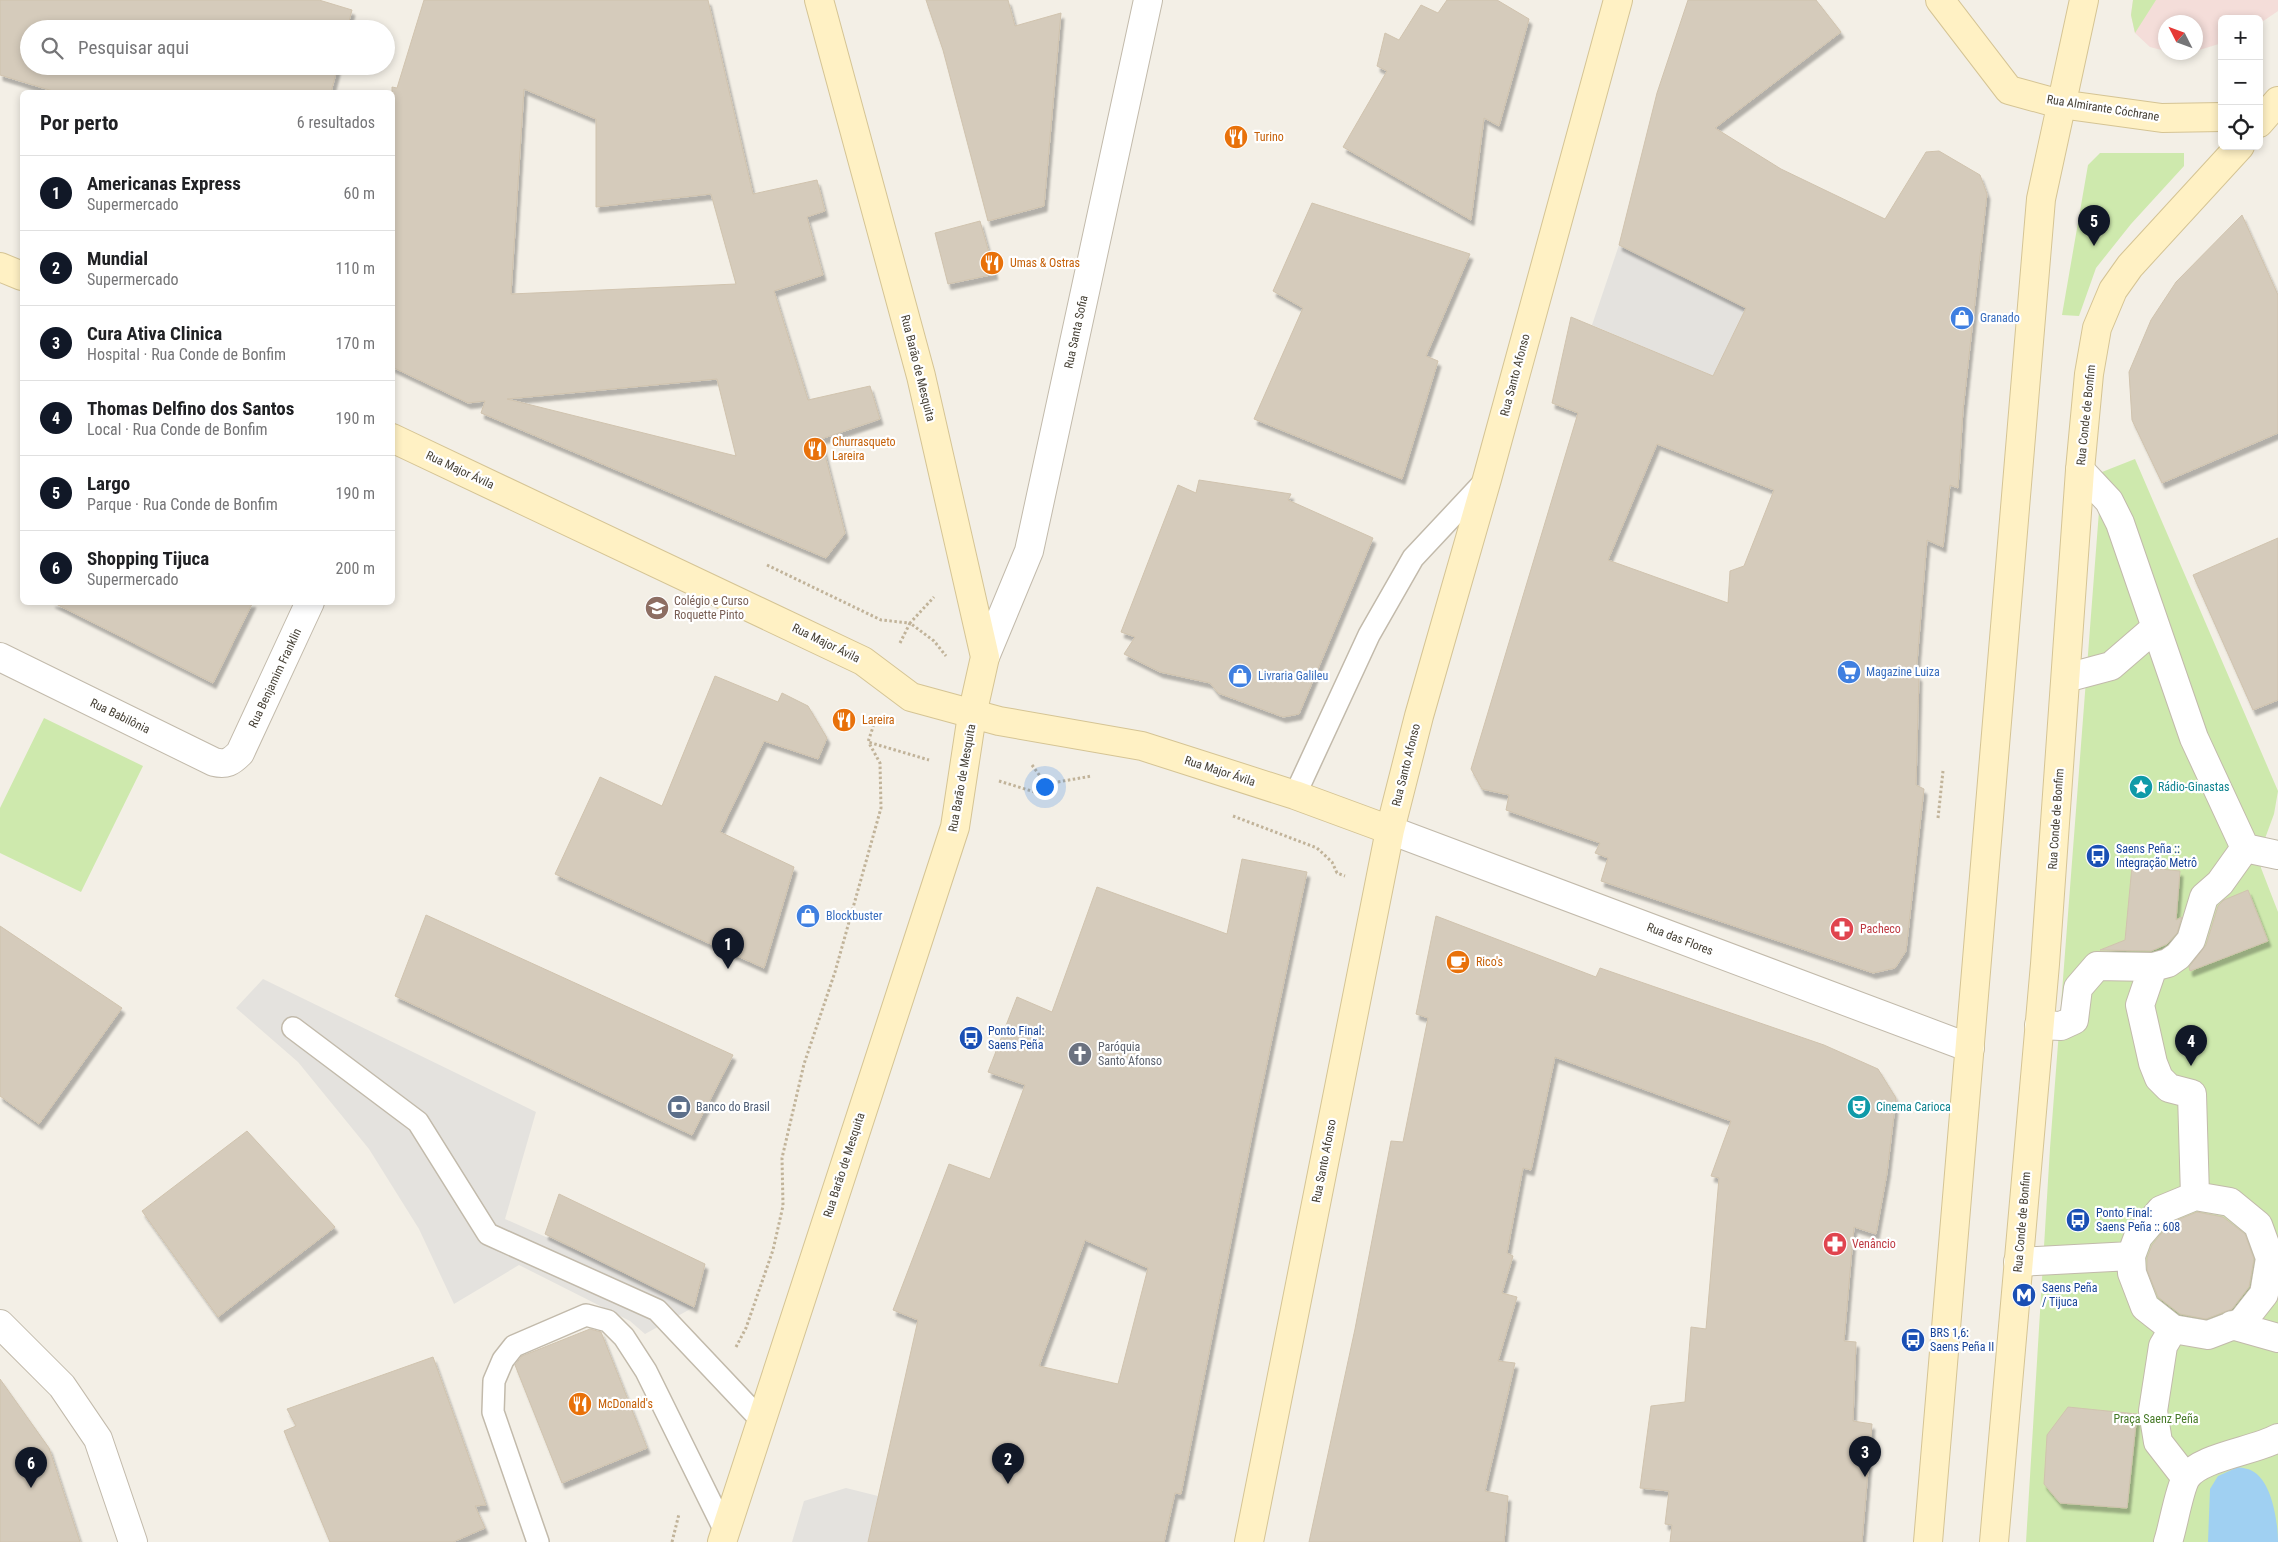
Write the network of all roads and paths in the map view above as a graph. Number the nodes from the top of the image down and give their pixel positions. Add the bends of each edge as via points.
1 (818, 0) edge
2 (1148, 0) edge
3 (1618, 0) edge
4 (1940, 0) edge
5 (2084, 0) edge
6 (2278, 87) edge
7 (2263, 95) edge
8 (2278, 101) edge
9 (2060, 104) junction
10 (2218, 117) edge
11 (2263, 118) edge
12 (2236, 150) edge
13 (0, 267) edge
14 (20, 275) edge
15 (395, 439) edge
16 (2080, 470) junction
17 (1487, 479) junction
18 (767, 565) dead end
19 (309, 605) edge
20 (910, 623) junction
21 (2155, 628) junction
22 (901, 641) dead end
23 (934, 642) dead end
24 (0, 657) edge
25 (985, 657) junction
26 (2066, 678) junction
27 (972, 715) junction
28 (868, 742) dead end
29 (240, 753) joint
30 (1943, 771) dead end
31 (1094, 775) dead end
32 (1038, 793) dead end
33 (1295, 796) junction
34 (1226, 813) dead end
35 (1938, 818) dead end
36 (1390, 830) junction
37 (2245, 848) junction
38 (2278, 855) edge
39 (1337, 873) dead end
40 (2153, 967) junction
41 (2039, 1025) junction
42 (292, 1028) dead end
43 (1970, 1048) junction
44 (2194, 1196) junction
45 (2131, 1256) junction
46 (2018, 1262) junction
47 (0, 1324) edge
48 (2232, 1325) junction
49 (2173, 1329) junction
50 (2278, 1338) edge
51 (722, 1378) junction
52 (760, 1420) junction
53 (2278, 1438) edge
54 (692, 1465) junction
55 (2186, 1478) junction
56 (723, 1536) edge
57 (134, 1542) edge
58 (538, 1542) edge
59 (672, 1542) edge
60 (1249, 1542) edge
61 (1928, 1542) edge
62 (1994, 1542) edge
63 (2168, 1542) edge

1 - 25 street, Rua Barão de Mesquita via 921,376
2 - 25 street, Rua Santa Sofia via 1029,551
3 - 17 street, Rua Santo Afonso
4 - 9 street, Rua Almirante Cóchrane via 2009,90
5 - 9 street
6 - 7 street
8 - 11 street
9 - 10 street, Rua Almirante Cóchrane via 2162,118
9 - 43 street via 2042,199
12 - 16 street, Rua Conde de Bonfim via 2130,266 2113,290 2097,328
13 - 14 street
15 - 27 street, Rua Major Ávila via 863,660 911,697
16 - 21 street via 2110,502 2120,523
16 - 26 street, Rua Conde de Bonfim
17 - 33 lane via 1413,558 1370,635
17 - 36 street, Rua Santo Afonso
18 - 20 path via 881,620
19 - 29 street, Rua Benjamim Franklin
20 - 22 path
20 - 23 path
21 - 26 street via 2111,666
21 - 37 street via 2194,738
24 - 29 street, Rua Babilônia via 214,762 231,762
25 - 27 street, Rua Barão de Mesquita
26 - 41 street, Rua Conde de Bonfim
27 - 33 street, Rua Major Ávila via 1142,746
27 - 52 street, Rua Barão de Mesquita via 956,827
28 - 51 path via 880,763 881,808 835,972 804,1064 782,1158 782,1206 773,1250 746,1328
30 - 35 path
31 - 32 path via 1046,784
33 - 36 street, Rua Major Ávila
34 - 39 path via 1317,848 1332,862
36 - 43 street, Rua das Flores
36 - 60 street, Rua Santo Afonso
37 - 38 street
37 - 40 street via 2220,882 2204,897 2191,940 2178,956
40 - 41 street via 2097,966 2078,988 2074,1020 2061,1026
40 - 44 street via 2140,1005 2153,1063 2160,1078 2169,1088 2192,1094
41 - 46 street, Rua Conde de Bonfim
42 - 51 lane via 418,1122 488,1234 657,1310
43 - 61 street
44 - 45 street via 2161,1210 2138,1237
44 - 48 street via 2230,1202 2258,1225 2270,1258 2264,1294 2242,1322
45 - 46 street
45 - 49 street via 2132,1273 2145,1307
46 - 62 street, Rua Conde de Bonfim
47 - 57 street via 62,1386 98,1439
48 - 49 street via 2208,1335
48 - 50 street
49 - 55 street via 2163,1346 2152,1411 2158,1442
51 - 52 lane
52 - 56 street, Rua Barão de Mesquita
53 - 55 street via 2198,1465
54 - 56 lane
54 - 58 lane via 646,1370 624,1337 608,1321 586,1315 514,1346 503,1360 494,1381 493,1412
54 - 59 path
55 - 63 street

